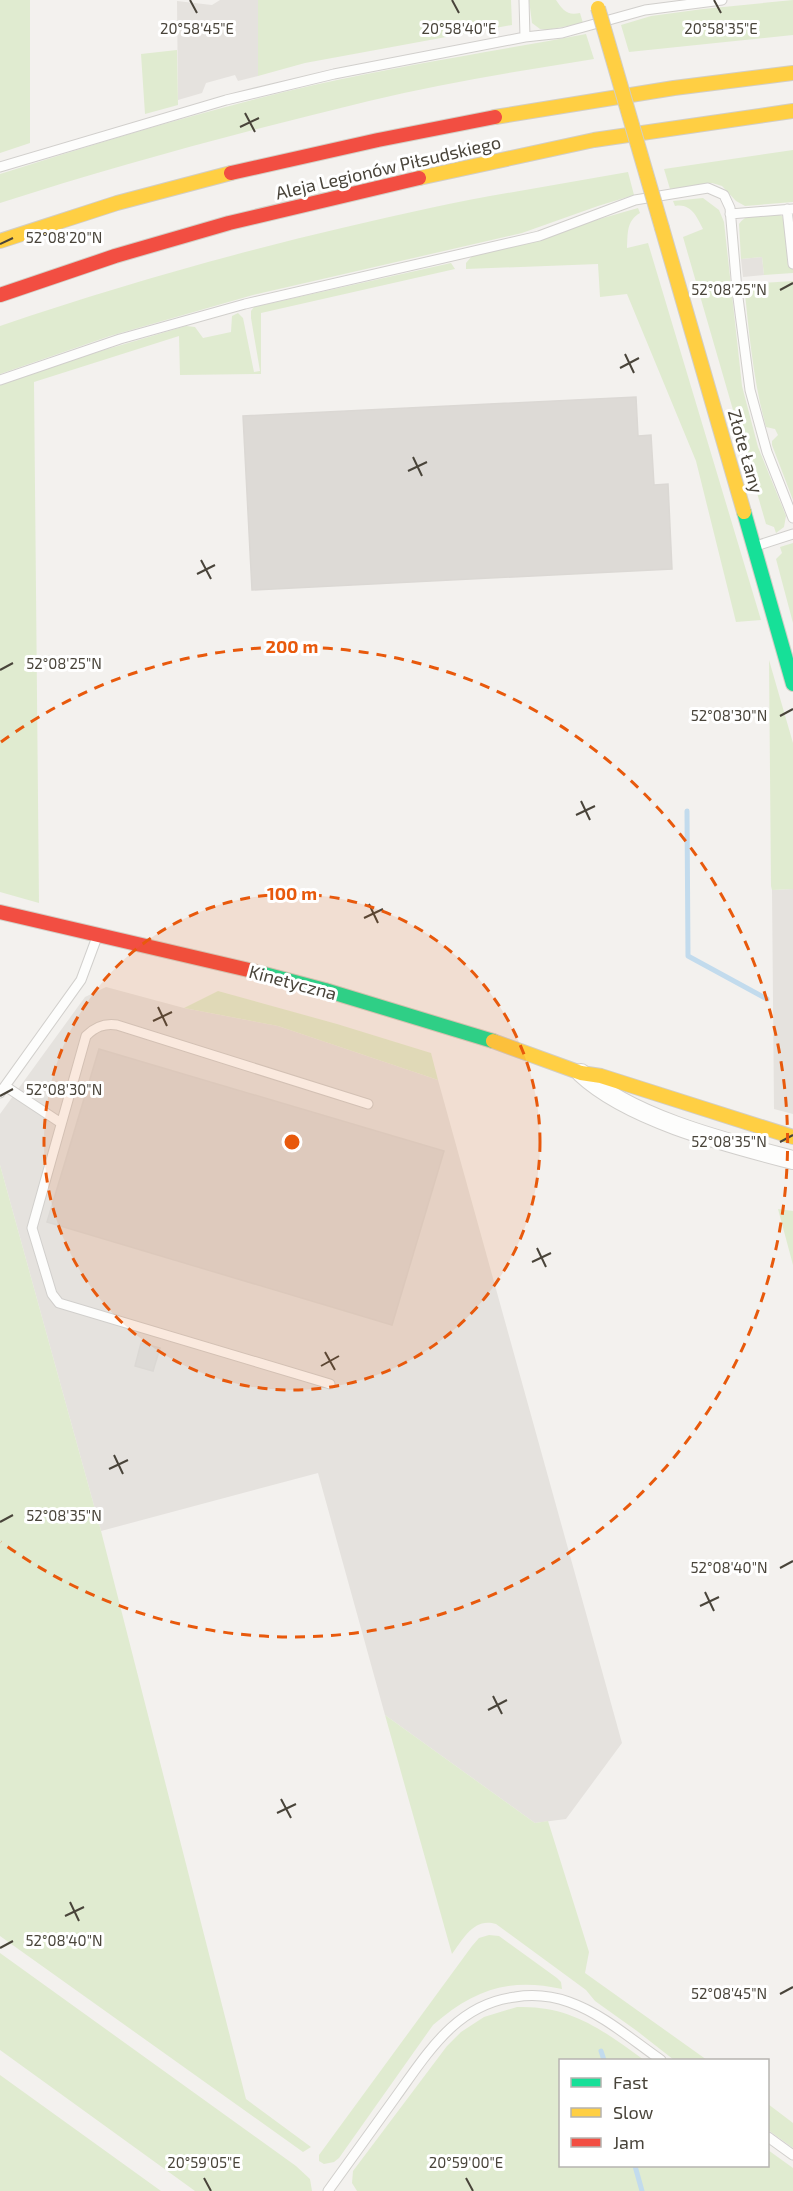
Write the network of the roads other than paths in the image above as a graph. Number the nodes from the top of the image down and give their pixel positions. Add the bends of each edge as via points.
1 (524, 0) edge
2 (722, 0) edge
3 (596, 4) edge
4 (643, 5) edge
5 (525, 37) junction
6 (793, 73) edge
7 (793, 111) edge
8 (0, 167) edge
9 (790, 209) edge
10 (730, 214) junction
11 (0, 239) edge
12 (793, 264) edge
13 (0, 295) edge
14 (0, 380) edge
15 (793, 518) edge
16 (793, 534) edge
17 (755, 546) junction
18 (793, 684) edge
19 (0, 912) edge
20 (98, 934) junction
21 (581, 1074) junction
22 (3, 1090) edge
23 (368, 1104) dead end
24 (61, 1123) junction
25 (793, 1137) edge
26 (793, 1160) edge
27 (330, 1384) dead end
28 (658, 2059) edge
29 (769, 2138) edge
30 (793, 2155) edge
31 (331, 2188) edge
32 (343, 2191) edge

1 - 5 lane
2 - 4 lane
3 - 17 main road, Złote Łany, bridge
4 - 5 lane via 562,33
5 - 8 lane via 334,74 226,100
6 - 11 main road, Aleja Legionów Piłsudskiego via 600,97 417,131 249,168
7 - 13 main road, Aleja Legionów Piłsudskiego via 594,140 384,185 115,256
9 - 10 lane
9 - 12 lane
10 - 14 lane via 724,195 708,188 635,200 539,236 245,304 120,339
10 - 15 lane via 750,390 767,452
16 - 17 lane
17 - 18 main road, Złote Łany
19 - 20 main road, Kinetyczna
20 - 21 main road, Kinetyczna via 325,990 482,1037
20 - 22 lane via 81,980
21 - 25 main road, Kinetyczna via 601,1076
21 - 26 street, Kinetyczna via 604,1093 655,1118
22 - 24 lane
23 - 24 lane via 110,1024 97,1027 86,1036
24 - 27 lane via 32,1228 55,1300
28 - 31 lane via 609,2023 570,2002 523,1996 487,2004 464,2015 431,2048
29 - 30 lane
31 - 32 lane

